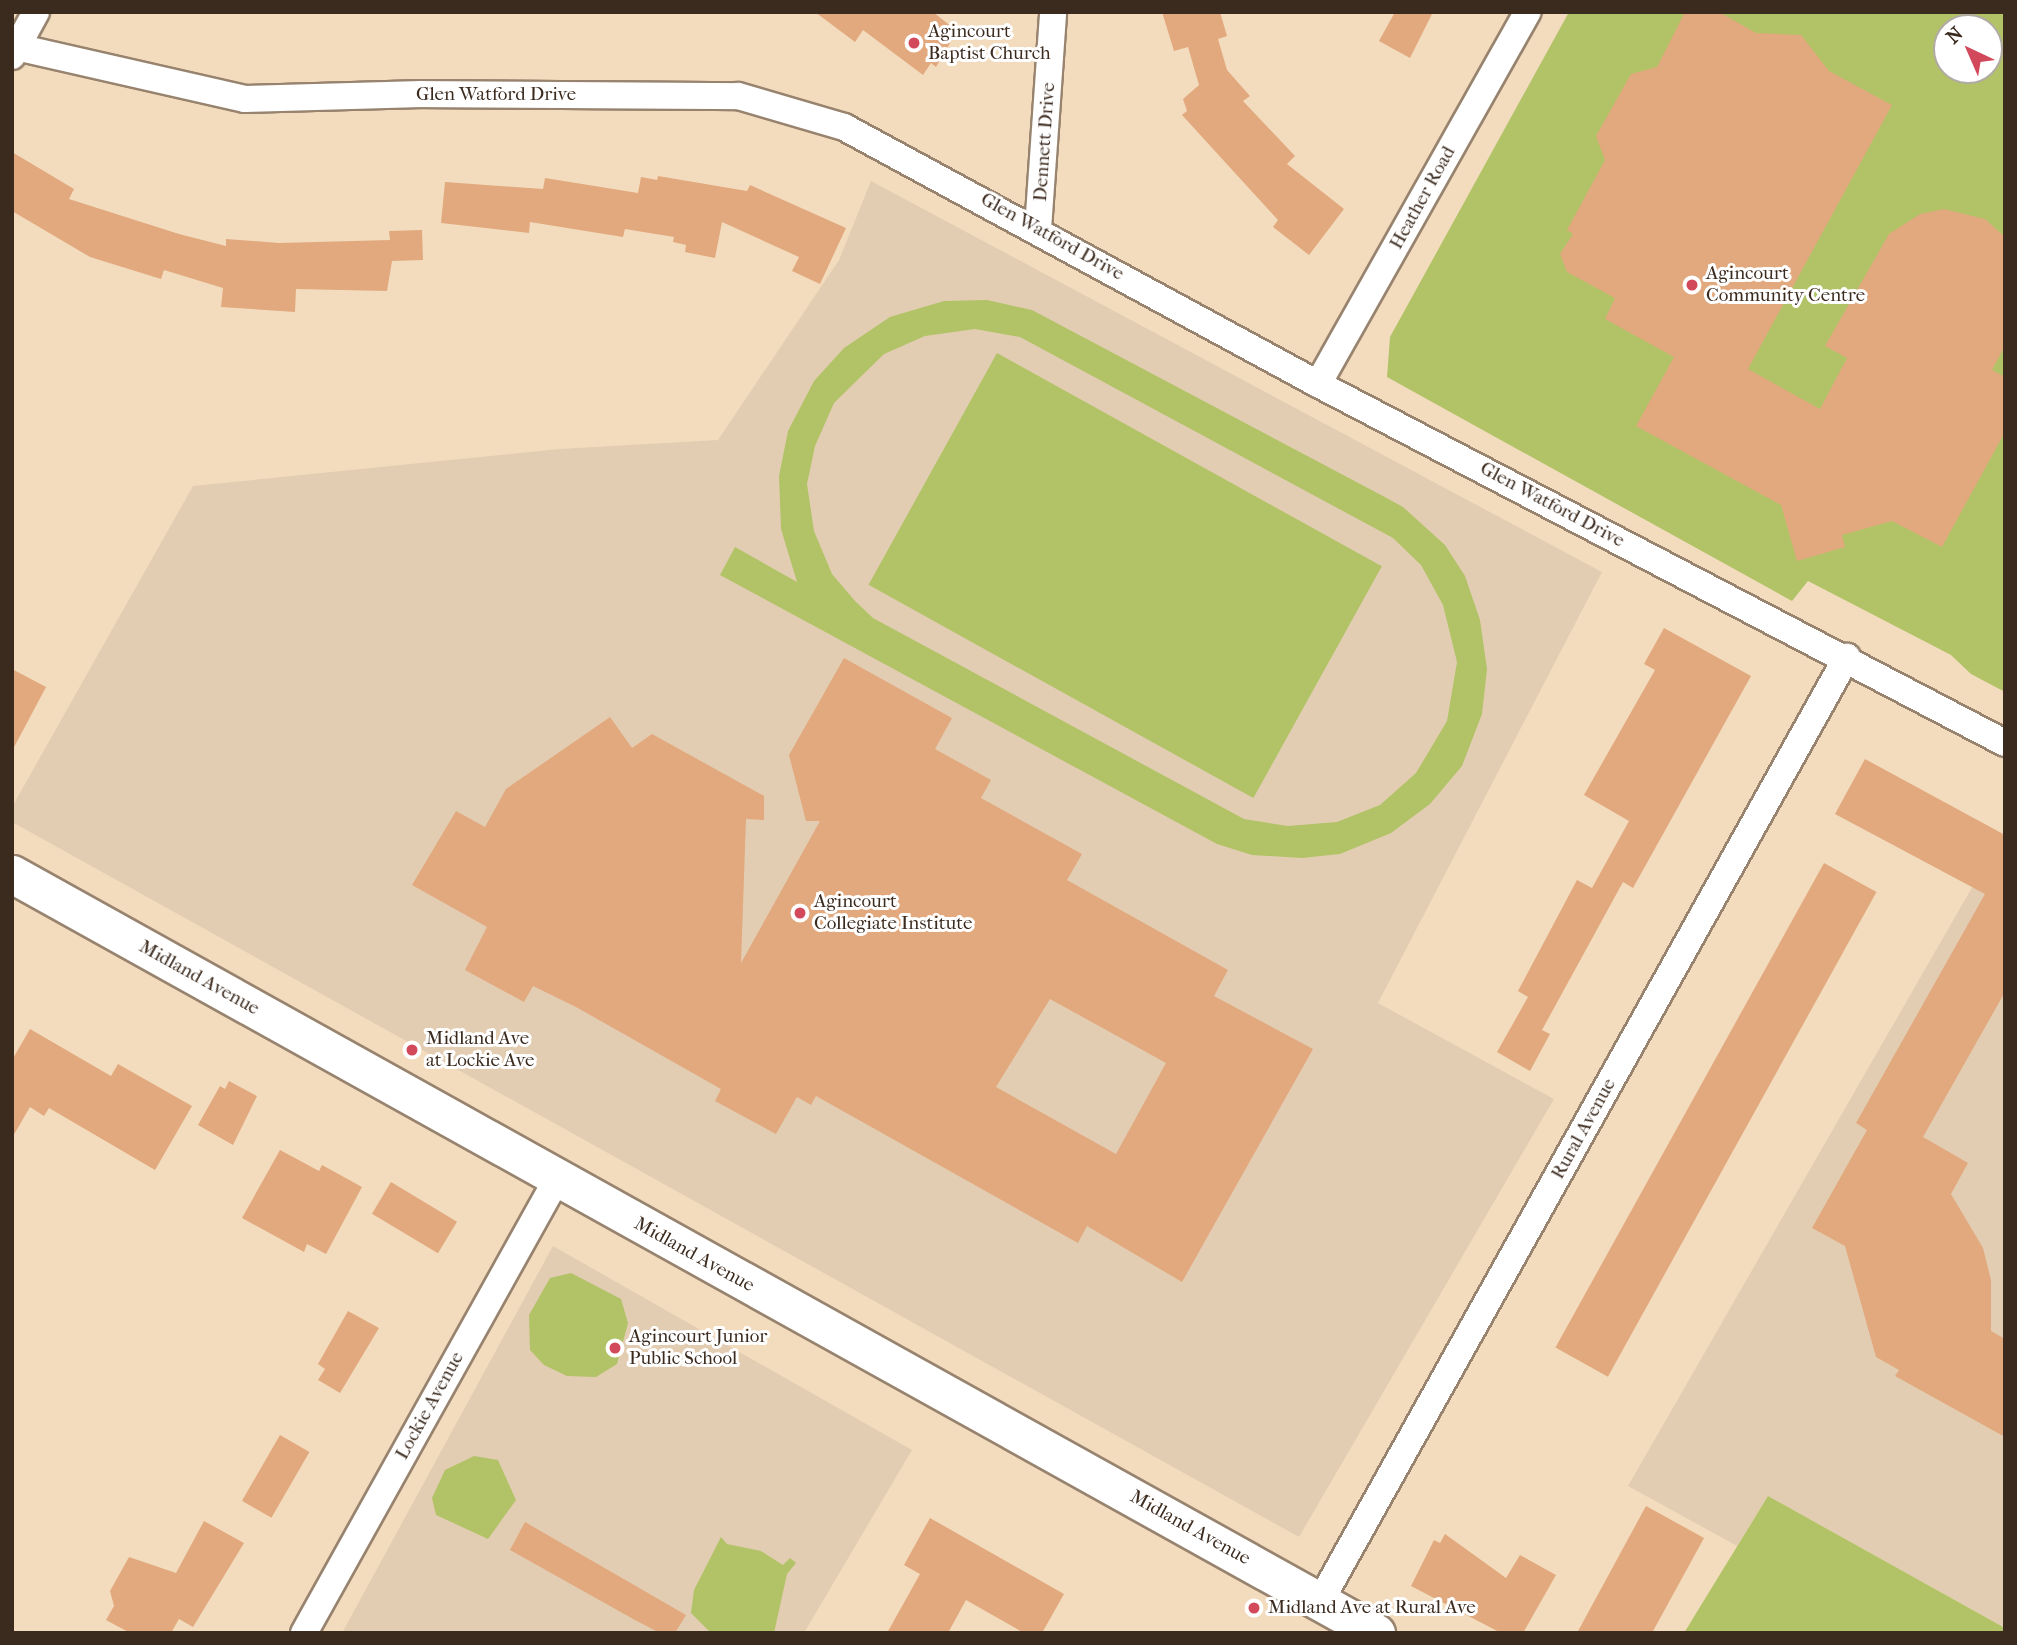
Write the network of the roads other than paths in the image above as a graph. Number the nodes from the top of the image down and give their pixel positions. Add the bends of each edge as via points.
1 (36, 12) edge
2 (1053, 12) edge
3 (1528, 12) edge
4 (14, 50) edge
5 (1038, 229) junction
6 (1318, 383) junction
7 (1847, 657) junction
8 (2005, 743) edge
9 (12, 874) edge
10 (557, 1179) junction
11 (1321, 1600) junction
12 (304, 1633) edge
13 (1376, 1633) edge

1 - 4 street
2 - 5 street, Dennett Drive
3 - 6 street, Heather Road
4 - 5 street, Glen Watford Drive via 245,99 422,94 738,96 844,127
5 - 6 street, Glen Watford Drive
6 - 7 street, Glen Watford Drive
7 - 8 street, Glen Watford Drive
7 - 11 street, Rural Avenue
9 - 10 main road, Midland Avenue
10 - 11 main road, Midland Avenue
10 - 12 street, Lockie Avenue
11 - 13 main road, Midland Avenue

